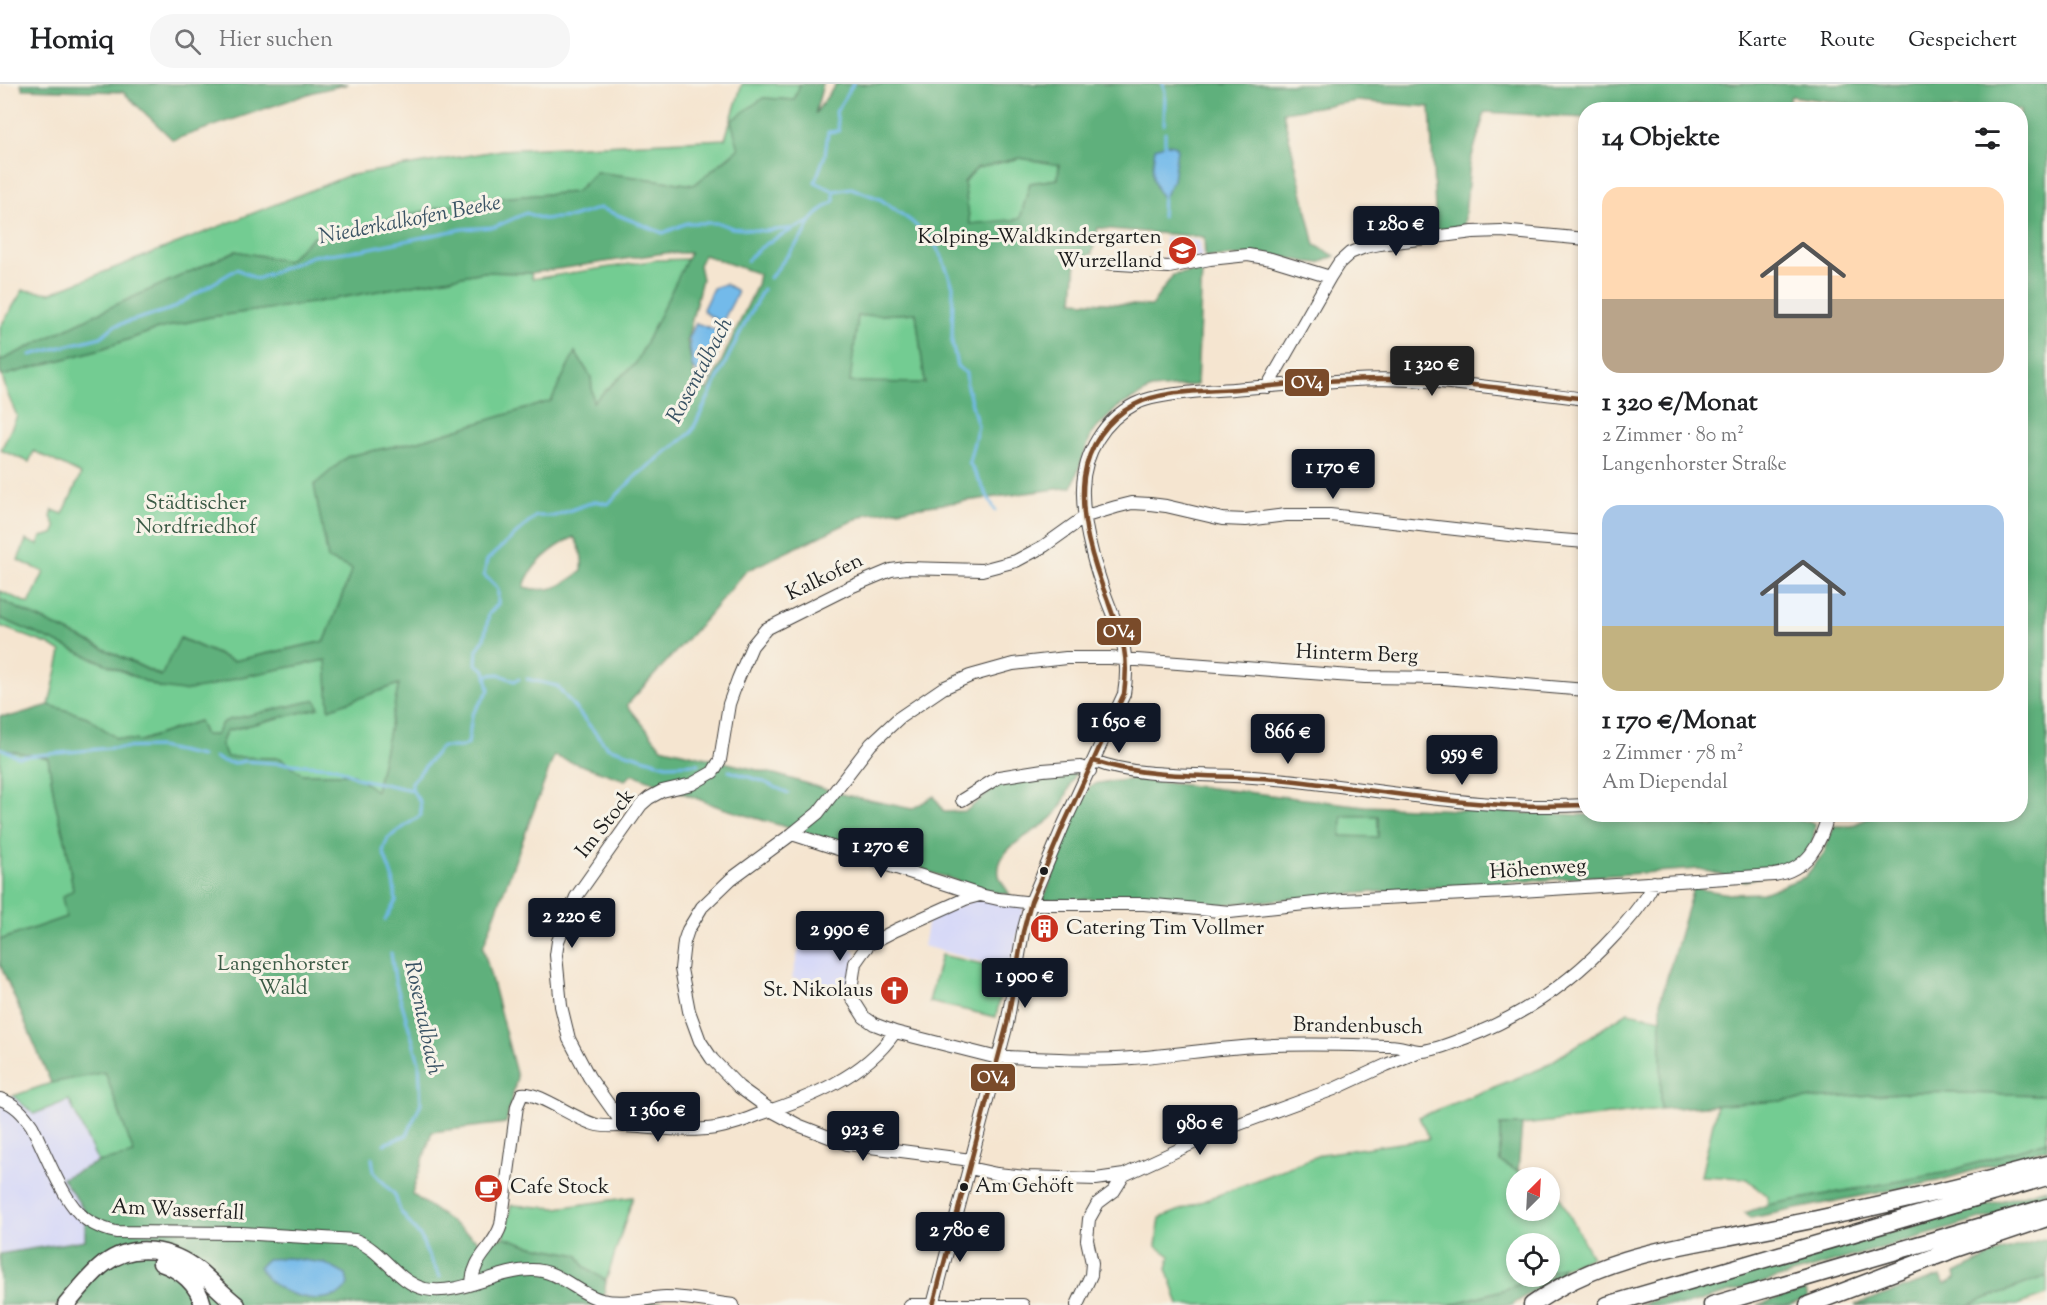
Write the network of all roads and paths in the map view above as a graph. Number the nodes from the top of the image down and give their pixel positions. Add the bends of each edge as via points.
1 (1578, 238) edge
2 (1103, 263) dead end
3 (1330, 277) junction
4 (1267, 387) junction
5 (1578, 398) edge
6 (1086, 516) junction
7 (1578, 541) edge
8 (1127, 660) junction
9 (1578, 689) edge
10 (1092, 766) junction
11 (674, 788) joint
12 (962, 800) dead end
13 (1578, 805) edge
14 (1826, 822) edge
15 (796, 831) junction
16 (1654, 882) junction
17 (980, 895) junction
18 (1031, 902) junction
19 (895, 1032) junction
20 (1420, 1051) junction
21 (998, 1056) junction
22 (0, 1099) edge
23 (771, 1111) junction
24 (624, 1126) junction
25 (970, 1164) junction
26 (2047, 1164) edge
27 (1124, 1175) junction
28 (2047, 1177) edge
29 (2047, 1207) edge
30 (2047, 1218) edge
31 (472, 1284) junction
32 (1535, 1302) edge
33 (66, 1305) edge
34 (81, 1305) edge
35 (203, 1305) edge
36 (237, 1305) edge
37 (734, 1305) edge
38 (909, 1305) edge
39 (933, 1305) edge
40 (1023, 1305) edge
41 (1077, 1305) edge
42 (1607, 1305) edge
43 (1712, 1305) edge
44 (1808, 1305) edge

1 - 3 street via 1502,231 1380,244 1350,253
2 - 3 street via 1168,267 1248,255
3 - 4 street
4 - 5 street via 1410,380
4 - 6 street via 1148,399 1124,411 1102,431 1089,457 1083,489
6 - 7 street, Kalkofen via 1132,503 1222,519 1330,515
6 - 8 street via 1095,563
6 - 11 street, Kalkofen via 1016,561 982,570 891,570 766,629 752,646 729,704 717,766 708,777
8 - 9 street, Hinterm Berg
8 - 10 street via 1124,694
8 - 15 street, Hinterm Berg via 1042,659 984,672 943,688 870,744 818,813
10 - 12 street via 999,777
10 - 13 street via 1136,772 1251,776 1426,798
10 - 18 street
11 - 24 street, Im Stock via 649,798 634,813 576,897 556,948 561,1006 569,1038 589,1077
14 - 16 street, Höhenweg via 1815,851 1785,873
15 - 17 street, Höhenweg
15 - 23 street, Hinterm Berg via 731,879 702,907 688,930 682,955 689,1011 700,1041 739,1087
16 - 18 street, Höhenweg via 1343,900 1230,912 1144,904
16 - 20 street, Brandenbusch via 1623,927 1554,991 1496,1025
17 - 18 street, Höhenweg
17 - 19 street, Brandenbusch via 896,930 869,944 861,953 852,976 852,998 864,1017
18 - 21 street
19 - 21 street, Brandenbusch
19 - 23 street via 877,1053 838,1083
20 - 21 street, Brandenbusch via 1394,1046 1297,1045 1131,1058
20 - 27 street via 1325,1093 1215,1133
21 - 25 street
22 - 31 street, Am Wasserfall via 17,1108 32,1126 79,1213 105,1230 345,1239 364,1244 411,1284 436,1290
23 - 24 street via 715,1128
23 - 25 street via 846,1144
24 - 31 street via 597,1125 536,1096 522,1094 517,1106 501,1225 496,1239 474,1267
25 - 27 street via 996,1174 1026,1177 1096,1179
25 - 39 street
26 - 32 highway via 1909,1199 1658,1250 1584,1275
27 - 41 street via 1089,1219 1091,1275
28 - 42 highway
29 - 43 highway
30 - 44 highway
31 - 37 street, Am Wasserfall via 533,1270 551,1273 591,1296 609,1301 664,1297
33 - 36 highway via 103,1265 124,1253 143,1250 170,1254 184,1261
34 - 35 highway via 115,1270 148,1261 170,1266 184,1275 198,1291
38 - 39 street
39 - 40 street

